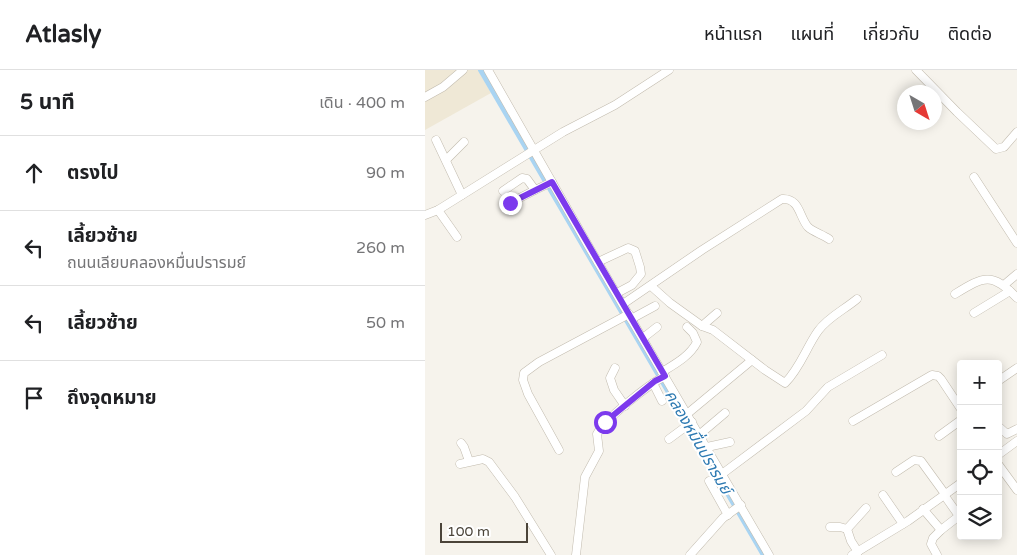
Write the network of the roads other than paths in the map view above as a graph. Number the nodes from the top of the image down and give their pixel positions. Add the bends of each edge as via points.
1 (488, 70) edge
2 (669, 70) edge
3 (916, 70) edge
4 (459, 71) edge
5 (425, 97) edge
6 (1017, 132) edge
7 (436, 140) dead end
8 (464, 142) dead end
9 (529, 152) junction
10 (446, 160) junction
11 (973, 177) dead end
12 (549, 185) junction
13 (503, 190) dead end
14 (535, 190) junction
15 (462, 196) junction
16 (510, 203) dead end
17 (438, 210) junction
18 (425, 215) edge
19 (457, 237) dead end
20 (829, 239) dead end
21 (1017, 243) edge
22 (598, 262) junction
23 (1017, 274) edge
24 (1004, 284) junction
25 (651, 286) junction
26 (1010, 291) junction
27 (617, 293) junction
28 (955, 294) dead end
29 (1017, 298) edge
30 (857, 299) dead end
31 (623, 304) junction
32 (655, 306) dead end
33 (974, 313) dead end
34 (717, 314) dead end
35 (626, 317) junction
36 (702, 326) junction
37 (657, 327) dead end
38 (687, 327) dead end
39 (643, 338) junction
40 (882, 355) dead end
41 (752, 360) junction
42 (615, 368) dead end
43 (1017, 368) edge
44 (1002, 377) edge
45 (659, 378) junction
46 (662, 401) dead end
47 (959, 405) edge
48 (625, 406) junction
49 (725, 413) dead end
50 (687, 414) junction
51 (853, 421) dead end
52 (957, 423) edge
53 (688, 425) junction
54 (1017, 429) edge
55 (1002, 430) edge
56 (699, 435) junction
57 (939, 436) dead end
58 (669, 439) dead end
59 (1017, 441) edge
60 (730, 442) dead end
61 (461, 443) dead end
62 (707, 447) junction
63 (559, 450) dead end
64 (1002, 452) edge
65 (469, 461) junction
66 (460, 464) dead end
67 (1002, 469) edge
68 (896, 472) dead end
69 (722, 474) junction
70 (709, 481) dead end
71 (957, 487) edge
72 (1017, 490) edge
73 (883, 495) dead end
74 (946, 497) junction
75 (866, 508) dead end
76 (735, 509) junction
77 (923, 509) junction
78 (903, 524) junction
79 (830, 527) dead end
80 (847, 529) junction
81 (941, 530) junction
82 (855, 553) edge
83 (551, 555) edge
84 (576, 555) edge
85 (690, 555) edge
86 (769, 555) edge
87 (937, 555) edge

1 - 9 street
2 - 9 street via 615,106
3 - 6 street via 996,149 1004,147
4 - 5 street via 443,87
7 - 10 street
8 - 10 street
9 - 12 street
9 - 15 street
10 - 15 street
11 - 21 street
12 - 14 street
12 - 22 street
13 - 14 street via 522,178 527,179
14 - 16 street
15 - 17 street
17 - 18 street
17 - 19 street
20 - 25 street via 809,228 793,202 782,199
22 - 27 street
22 - 27 street via 628,248 635,251 641,274 632,285
23 - 24 street
24 - 26 street
24 - 28 street via 984,279
25 - 31 street
25 - 36 street
26 - 29 street
26 - 33 street
27 - 31 street
30 - 41 street via 817,332 798,367 785,383
31 - 35 street
32 - 35 street
34 - 36 street
35 - 39 street
35 - 63 street via 524,373 523,380 529,394
36 - 41 street via 713,330
37 - 39 street
38 - 45 street via 697,342 694,348
39 - 45 street
40 - 69 street via 828,387 806,411
41 - 50 street
42 - 48 street via 611,384
43 - 44 street
45 - 46 street
45 - 48 street
45 - 50 street
47 - 51 street via 941,379 932,375
48 - 84 street via 605,422 597,434 599,450 585,477
49 - 56 street
50 - 53 street
52 - 57 street
53 - 56 street
53 - 58 street
54 - 55 street via 1007,434
56 - 62 street
59 - 64 street
60 - 62 street
61 - 65 street
62 - 69 street
65 - 66 street
65 - 83 street via 483,459 489,462
67 - 72 street
68 - 74 street via 914,460 921,461
69 - 76 street
70 - 76 street
71 - 74 street
73 - 78 street
74 - 77 street
74 - 81 street via 959,516
75 - 80 street
76 - 85 street via 707,534
76 - 86 street
77 - 78 street
77 - 81 street
78 - 82 street
79 - 80 street
80 - 82 street
81 - 87 street via 931,544

